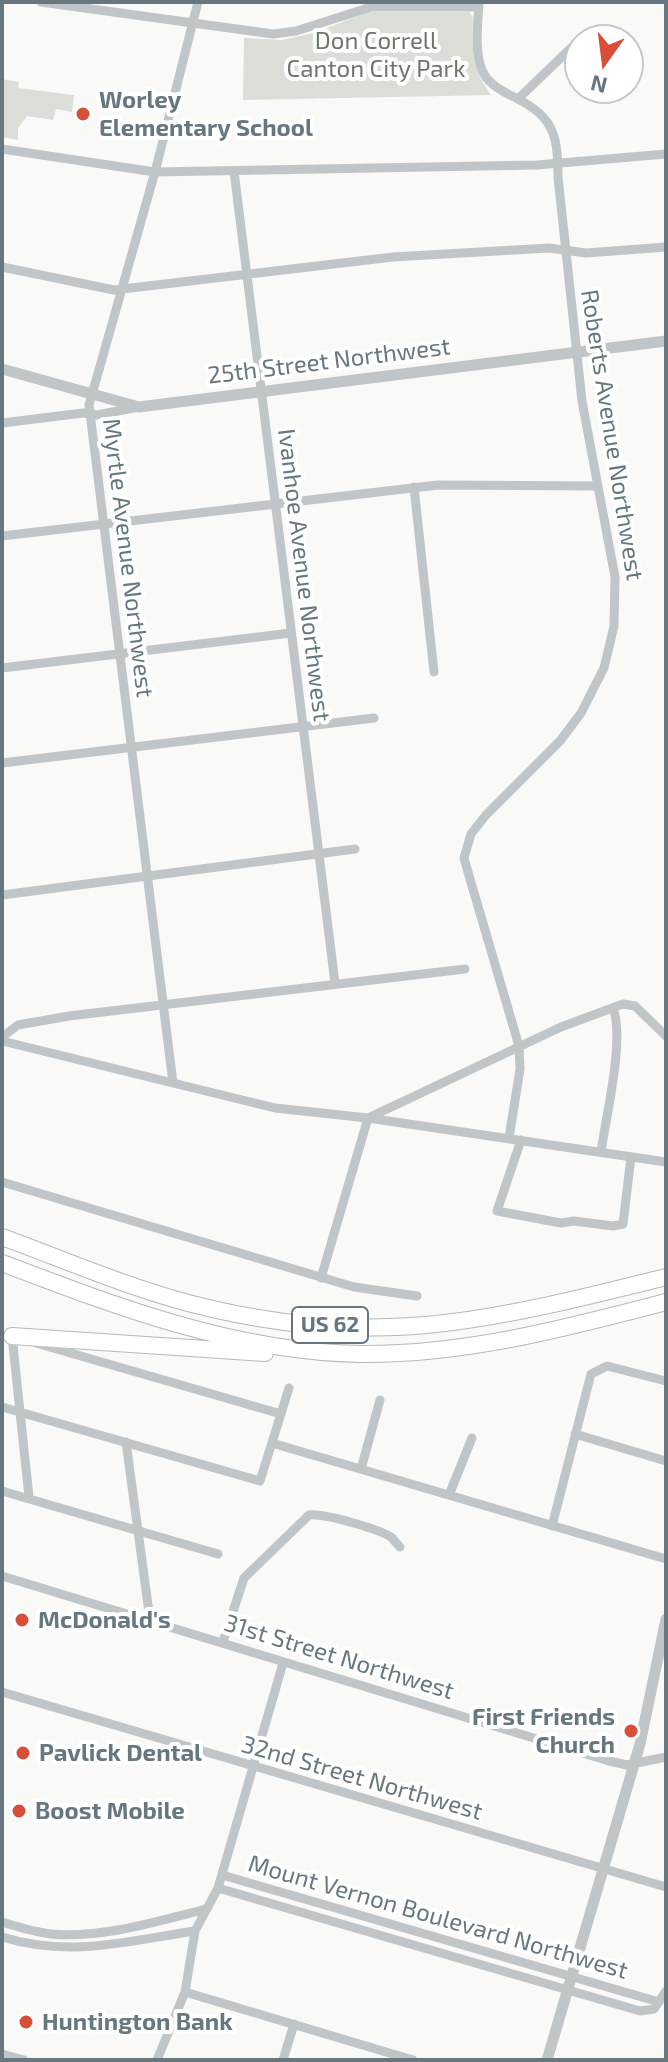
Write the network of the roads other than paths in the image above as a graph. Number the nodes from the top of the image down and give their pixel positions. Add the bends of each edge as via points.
1 (41, 2) edge
2 (198, 2) edge
3 (479, 4) edge
4 (192, 25) junction
5 (564, 55) edge
6 (518, 99) junction
7 (2, 149) edge
8 (666, 154) edge
9 (558, 163) junction
10 (234, 171) junction
11 (155, 172) junction
12 (666, 247) edge
13 (565, 251) junction
14 (2, 267) edge
15 (246, 274) junction
16 (120, 290) junction
17 (666, 341) edge
18 (577, 352) junction
19 (2, 369) edge
20 (261, 391) junction
21 (91, 395) junction
22 (139, 407) junction
23 (90, 414) junction
24 (2, 423) edge
25 (597, 486) junction
26 (414, 487) junction
27 (275, 502) junction
28 (104, 523) junction
29 (2, 536) edge
30 (291, 633) junction
31 (120, 653) junction
32 (2, 668) edge
33 (434, 672) dead end
34 (374, 718) dead end
35 (303, 727) junction
36 (132, 748) junction
37 (2, 763) edge
38 (355, 849) dead end
39 (319, 854) junction
40 (148, 876) junction
41 (2, 895) edge
42 (465, 969) dead end
43 (335, 983) junction
44 (164, 1004) junction
45 (613, 1008) junction
46 (666, 1036) edge
47 (2, 1039) edge
48 (519, 1046) junction
49 (173, 1083) junction
50 (368, 1118) junction
51 (509, 1138) junction
52 (521, 1140) junction
53 (601, 1152) junction
54 (631, 1157) junction
55 (666, 1162) edge
56 (2, 1182) edge
57 (2, 1237) edge
58 (2, 1263) edge
59 (666, 1277) edge
60 (321, 1278) junction
61 (417, 1296) dead end
62 (666, 1302) edge
63 (666, 1311) edge
64 (12, 1336) junction
65 (507, 1340) junction
66 (359, 1354) junction
67 (666, 1381) edge
68 (289, 1388) dead end
69 (380, 1400) dead end
70 (2, 1407) edge
71 (19, 1412) junction
72 (281, 1414) junction
73 (575, 1434) junction
74 (472, 1438) dead end
75 (126, 1442) junction
76 (272, 1443) junction
77 (666, 1461) edge
78 (361, 1469) junction
79 (2, 1491) edge
80 (449, 1495) junction
81 (29, 1497) junction
82 (552, 1526) junction
83 (139, 1530) junction
84 (400, 1547) dead end
85 (218, 1554) dead end
86 (666, 1559) edge
87 (2, 1576) edge
88 (666, 1619) edge
89 (150, 1620) junction
90 (223, 1642) junction
91 (283, 1663) junction
92 (2, 1692) edge
93 (666, 1757) edge
94 (634, 1763) junction
95 (253, 1767) junction
96 (603, 1869) junction
97 (222, 1875) junction
98 (666, 1887) edge
99 (218, 1888) junction
100 (206, 1909) junction
101 (2, 1922) edge
102 (195, 1931) junction
103 (51, 1934) junction
104 (2, 1937) edge
105 (51, 1948) junction
106 (571, 1976) junction
107 (567, 1990) junction
108 (666, 1991) edge
109 (185, 1992) junction
110 (659, 2002) junction
111 (294, 2024) junction
112 (2, 2054) edge
113 (24, 2060) edge
114 (157, 2060) edge
115 (283, 2060) edge
116 (413, 2060) edge
117 (547, 2060) edge

1 - 4 street
2 - 4 street, Myrtle Avenue Northwest
3 - 4 street via 371,7 273,34
3 - 6 street, Roberts Avenue Northwest via 481,68 488,81
4 - 11 street, Myrtle Avenue Northwest
5 - 6 street
6 - 9 street, Roberts Avenue Northwest via 550,125
7 - 11 street
8 - 9 street
9 - 10 street
9 - 13 street, Roberts Avenue Northwest
10 - 11 street
10 - 15 street, Ivanhoe Avenue Northwest
11 - 16 street, Myrtle Avenue Northwest
12 - 13 street
13 - 15 street via 393,257
13 - 18 street, Roberts Avenue Northwest
14 - 16 street
15 - 16 street
15 - 20 street, Ivanhoe Avenue Northwest
16 - 21 street, Myrtle Avenue Northwest
17 - 18 street, 25th Street Northwest
18 - 20 street, 25th Street Northwest
18 - 25 street, Roberts Avenue Northwest
19 - 21 street, 25th Street Northwest
20 - 22 street, 25th Street Northwest
20 - 27 street, Ivanhoe Avenue Northwest
21 - 22 street, 25th Street Northwest
21 - 23 street, Myrtle Avenue Northwest
22 - 23 street
23 - 24 street
23 - 28 street, Myrtle Avenue Northwest
25 - 26 street
25 - 48 street, Roberts Avenue Northwest via 616,596 613,639 604,668 571,727 478,824 464,858
26 - 27 street
26 - 33 street
27 - 28 street
27 - 30 street, Ivanhoe Avenue Northwest
28 - 29 street
28 - 31 street, Myrtle Avenue Northwest
30 - 31 street
30 - 35 street, Ivanhoe Avenue Northwest
31 - 32 street
31 - 36 street, Myrtle Avenue Northwest
34 - 35 street
35 - 36 street
35 - 39 street, Ivanhoe Avenue Northwest
36 - 37 street
36 - 40 street, Myrtle Avenue Northwest
38 - 39 street
39 - 40 street
39 - 43 street, Ivanhoe Avenue Northwest
40 - 41 street
40 - 44 street, Myrtle Avenue Northwest
42 - 43 street
43 - 44 street
44 - 47 street via 18,1025
44 - 49 street, Myrtle Avenue Northwest
45 - 46 street via 635,1006
45 - 48 street
45 - 53 street via 617,1039
47 - 49 street
48 - 50 street
48 - 51 street, Roberts Avenue Northwest
49 - 50 street via 275,1108
50 - 51 street
50 - 60 street
51 - 52 street
52 - 53 street
52 - 54 street via 497,1211 561,1223 623,1224
53 - 54 street
54 - 55 street
56 - 60 street
57 - 59 highway, US 62 via 191,1304 343,1326 475,1319
58 - 66 highway, US 62 via 181,1327 259,1343
60 - 61 street
62 - 65 highway, US 62
63 - 65 highway via 549,1339
64 - 66 highway via 291,1355
64 - 71 street
64 - 72 street
65 - 66 highway, US 62
67 - 73 street via 601,1367 591,1374
68 - 72 street
69 - 78 street
70 - 71 street
71 - 75 street
71 - 81 street
72 - 76 street
73 - 77 street
73 - 82 street
74 - 80 street
75 - 76 street via 260,1481
75 - 83 street
76 - 78 street
78 - 80 street
79 - 81 street
80 - 82 street
81 - 83 street
82 - 86 street
83 - 85 street
83 - 89 street
84 - 90 street via 391,1537 352,1523 309,1515 244,1578
87 - 89 street, 31st Street Northwest
88 - 94 street
89 - 90 street, 31st Street Northwest
90 - 91 street, 31st Street Northwest
91 - 94 street, 31st Street Northwest via 609,1761
91 - 95 street
92 - 95 street, 32nd Street Northwest
93 - 94 street, 31st Street Northwest
94 - 96 street
95 - 96 street, 32nd Street Northwest
95 - 97 street
96 - 98 street, 32nd Street Northwest
96 - 106 street
97 - 99 street
97 - 106 street, Mount Vernon Boulevard Northwest
99 - 100 street
99 - 107 street, Mount Vernon Boulevard Northwest
100 - 102 street
100 - 103 street via 110,1929
101 - 103 street
102 - 105 street
102 - 109 street
103 - 105 street
104 - 105 street
106 - 107 street
106 - 110 street, Mount Vernon Boulevard Northwest
107 - 110 street, Mount Vernon Boulevard Northwest via 643,2012
107 - 117 street
108 - 110 street
109 - 111 street
109 - 114 street
111 - 115 street
111 - 116 street
112 - 113 street

